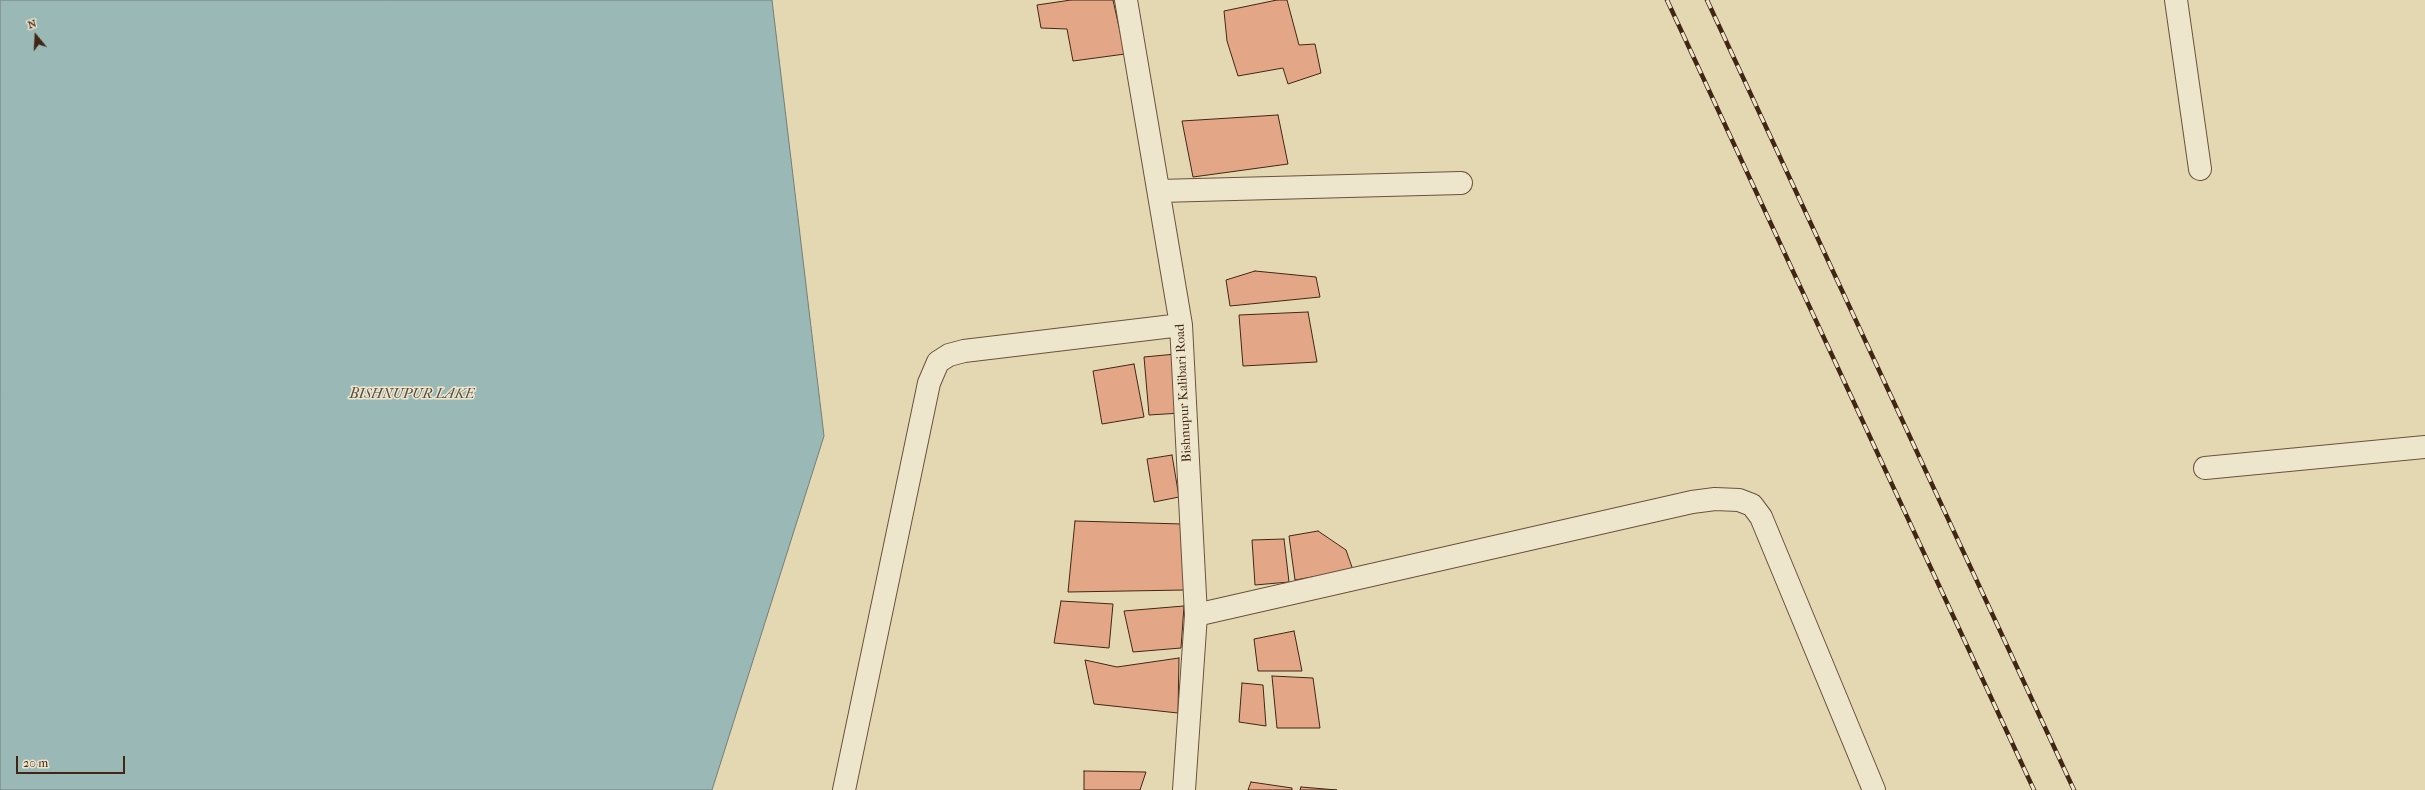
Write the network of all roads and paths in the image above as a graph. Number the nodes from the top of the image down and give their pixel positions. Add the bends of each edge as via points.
1 (1126, 0) edge
2 (2176, 0) edge
3 (2200, 169) dead end
4 (1461, 182) dead end
5 (1159, 191) junction
6 (1182, 325) junction
7 (2425, 447) edge
8 (2205, 468) dead end
9 (1196, 615) junction
10 (844, 790) edge
11 (1184, 790) edge
12 (1874, 790) edge

1 - 5 street, Bishnupur Kalibari Road
2 - 3 street
4 - 5 street
5 - 6 street, Bishnupur Kalibari Road
6 - 9 street, Bishnupur Kalibari Road
6 - 10 street via 964,351 949,355 938,362 930,383
7 - 8 street
9 - 11 street, Bishnupur Kalibari Road
9 - 12 street via 1692,502 1715,499 1739,500 1752,505 1761,517

